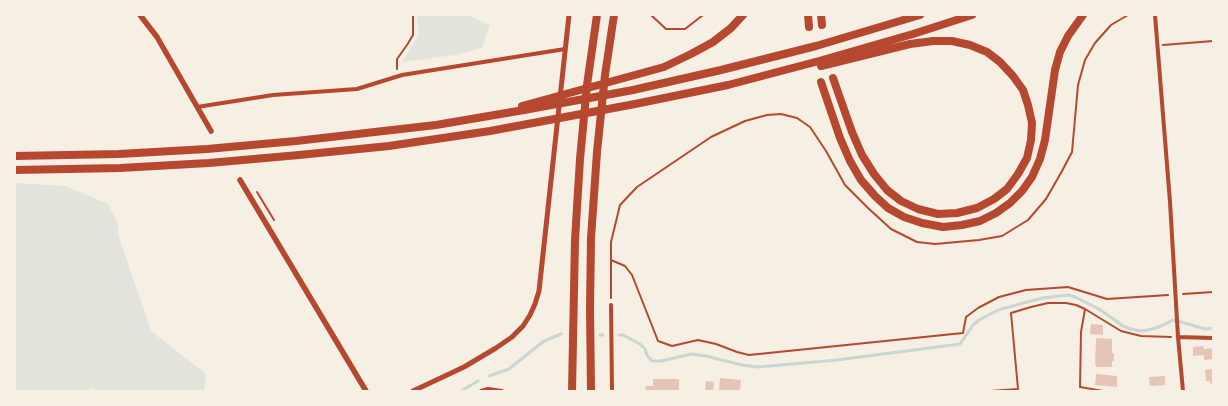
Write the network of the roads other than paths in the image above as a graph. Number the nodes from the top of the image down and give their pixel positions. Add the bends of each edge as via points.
1 (140, 15) edge
2 (570, 15) edge
3 (597, 15) edge
4 (614, 15) edge
5 (651, 15) edge
6 (703, 15) edge
7 (743, 15) edge
8 (808, 15) edge
9 (821, 15) edge
10 (920, 15) edge
11 (972, 15) edge
12 (1083, 15) edge
13 (1155, 15) edge
14 (822, 25) dead end
15 (809, 27) dead end
16 (566, 48) junction
17 (833, 78) dead end
18 (821, 82) dead end
19 (635, 104) junction
20 (198, 107) junction
21 (489, 116) junction
22 (211, 131) dead end
23 (15, 156) edge
24 (15, 170) edge
25 (240, 180) dead end
26 (611, 305) dead end
27 (1178, 337) junction
28 (1213, 338) edge
29 (366, 391) edge
30 (413, 391) edge
31 (481, 391) edge
32 (502, 391) edge
33 (572, 391) edge
34 (591, 391) edge
35 (612, 391) edge
36 (1183, 391) edge

1 - 20 main road via 157,37
2 - 16 street
3 - 33 highway via 580,159
4 - 34 highway via 597,152 591,238
5 - 6 lane via 666,29 685,30
7 - 21 highway via 713,42 664,67
8 - 15 highway
9 - 14 highway
10 - 21 highway via 720,70 633,90
11 - 19 highway via 819,61 728,85
12 - 18 highway via 1060,52 1045,140 1032,178 1010,203 980,221 943,227 904,217 888,208 861,180 850,161
13 - 27 street
16 - 20 street via 397,76 357,88 273,95
16 - 30 street via 535,304 512,337 464,367
17 - 19 highway via 852,132 874,174 887,190 918,209 938,214 977,208 1007,189 1027,158 1032,123 1023,90 1000,62 987,52 952,41 910,44 728,89
19 - 24 highway via 388,146 209,163
20 - 22 main road
21 - 23 highway via 384,132 267,144 119,154
25 - 29 main road
26 - 35 street
27 - 28 street
27 - 36 street
31 - 32 street

